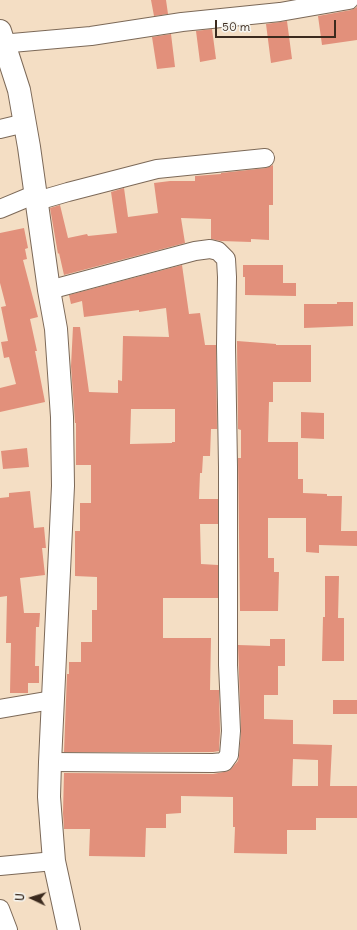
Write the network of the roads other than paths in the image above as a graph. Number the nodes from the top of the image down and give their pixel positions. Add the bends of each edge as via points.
1 (349, 0) edge
2 (2, 39) edge
3 (25, 123) junction
4 (0, 130) edge
5 (264, 158) dead end
6 (36, 198) junction
7 (0, 209) edge
8 (49, 290) junction
9 (52, 700) junction
10 (0, 709) edge
11 (50, 762) junction
12 (54, 861) junction
13 (0, 866) edge
14 (0, 909) edge
15 (8, 930) edge
16 (69, 930) edge

1 - 2 street via 280,12 182,22 91,36
2 - 3 street via 19,90
3 - 4 street
3 - 6 street
5 - 6 street via 157,169
6 - 7 street
6 - 8 street
8 - 9 street via 56,329 62,416 63,486
8 - 11 street via 195,251 218,251 226,259 228,665 231,732 229,755 224,762
9 - 10 street
9 - 11 street
11 - 12 street via 49,797
12 - 13 street
12 - 16 street
14 - 15 street

